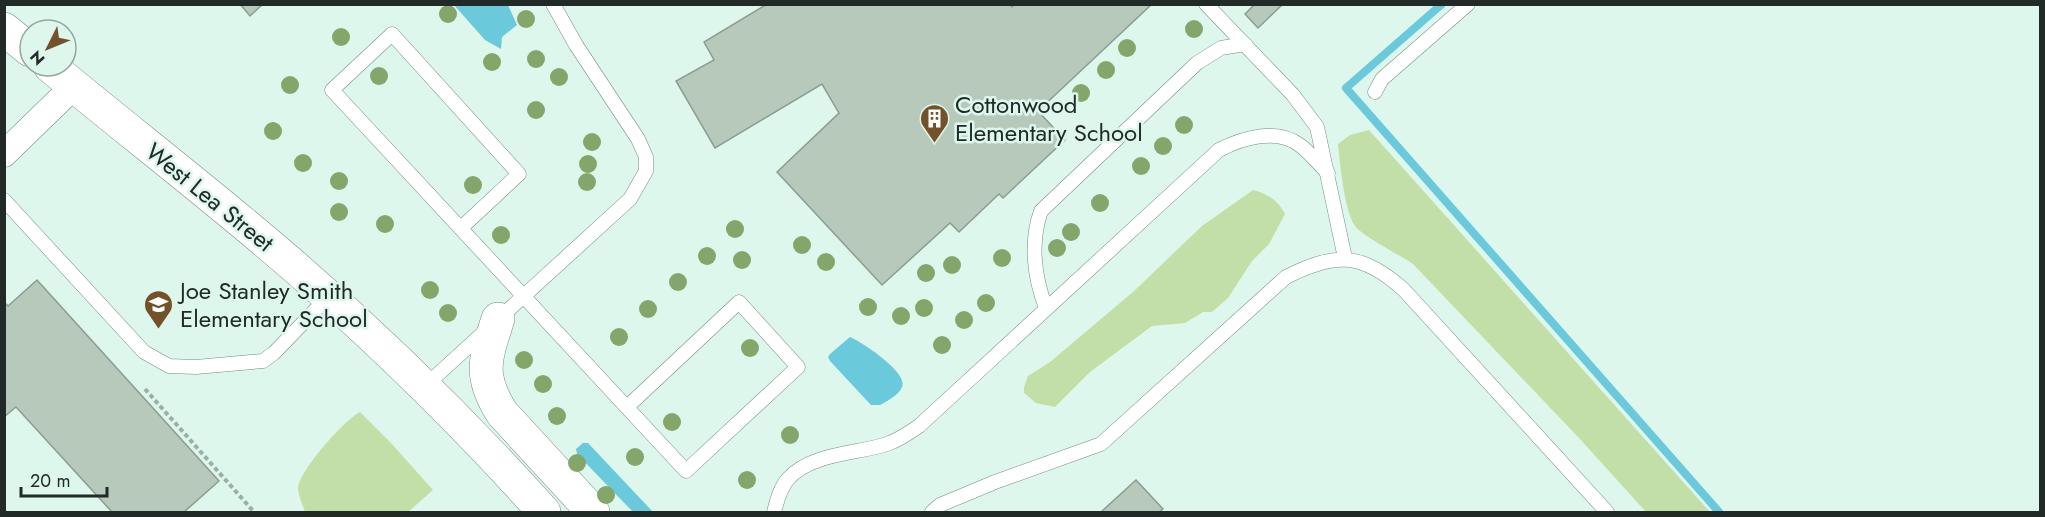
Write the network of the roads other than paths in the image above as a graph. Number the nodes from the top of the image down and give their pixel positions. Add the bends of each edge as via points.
1 (553, 4) edge
2 (1206, 4) edge
3 (1468, 4) edge
4 (4, 29) edge
5 (18, 40) edge
6 (1245, 44) junction
7 (61, 78) edge
8 (64, 78) edge
9 (1375, 92) dead end
10 (4, 154) edge
11 (1328, 173) junction
12 (4, 200) edge
13 (461, 228) junction
14 (1345, 258) junction
15 (328, 297) junction
16 (523, 297) junction
17 (1046, 308) junction
18 (498, 319) junction
19 (424, 387) junction
20 (627, 406) junction
21 (544, 513) edge
22 (594, 513) edge
23 (774, 513) edge
24 (932, 513) edge
25 (1607, 513) edge

1 - 16 lane via 638,139 646,157 646,171 630,199
2 - 6 lane
3 - 9 lane via 1382,79
4 - 5 main road
6 - 11 lane via 1317,127
6 - 17 lane via 1221,48 1197,63 1041,211 1035,228 1035,263
7 - 10 street
8 - 15 main road, West Lea Street
11 - 14 lane
11 - 17 lane via 1299,144 1257,136 1238,140 1198,166
12 - 15 lane via 144,352 169,366 262,361
13 - 13 lane via 519,174 392,34 332,90
13 - 16 lane
14 - 24 lane via 1329,259 1286,277 1101,444 995,482 940,505
14 - 25 lane via 1375,267 1404,290
15 - 19 main road, West Lea Street
16 - 18 lane
16 - 20 lane
17 - 23 lane via 905,436 805,466 789,479
18 - 19 lane
18 - 22 main road via 486,357 486,381 494,400
19 - 21 main road, West Lea Street
20 - 20 lane via 686,471 798,367 739,302

